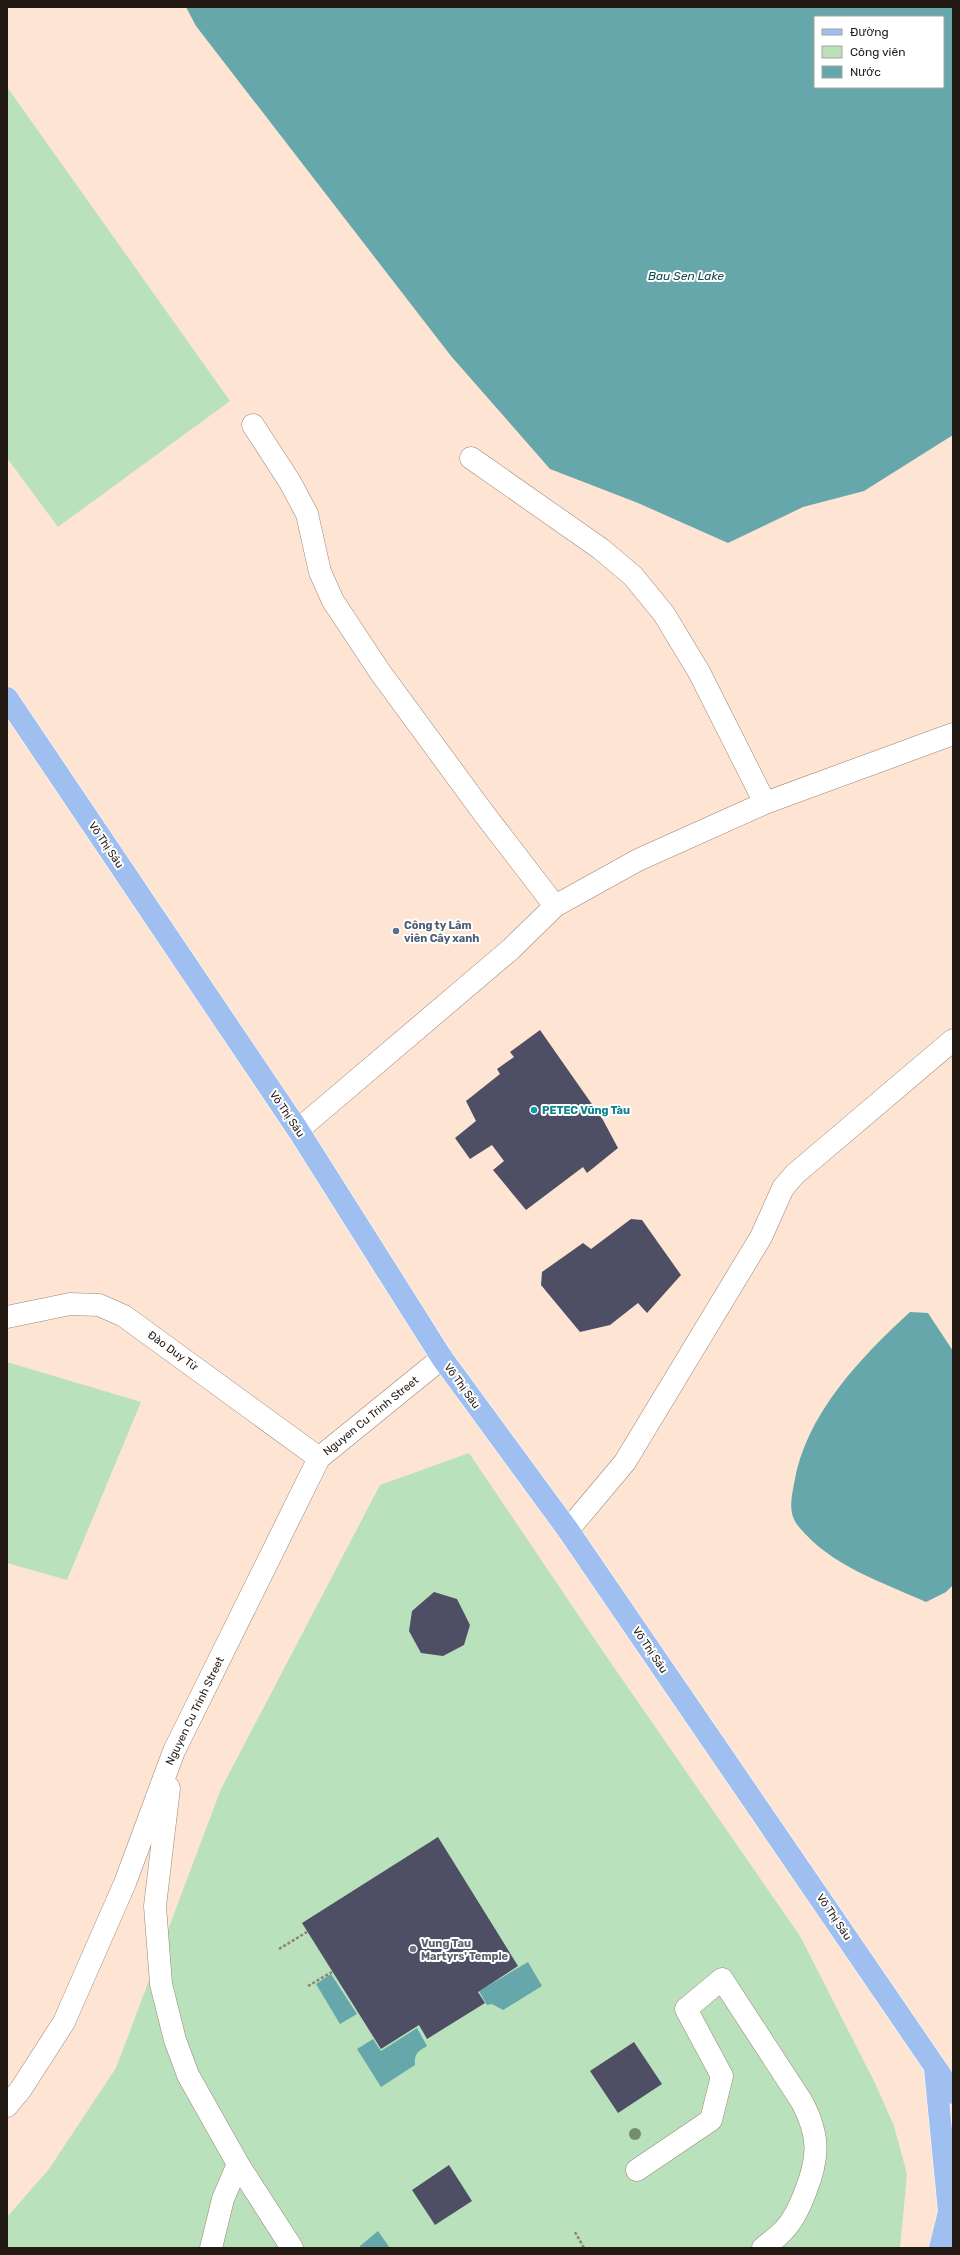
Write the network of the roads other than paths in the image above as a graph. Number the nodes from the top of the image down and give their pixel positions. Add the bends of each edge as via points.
1 (253, 425) dead end
2 (471, 458) dead end
3 (7, 698) edge
4 (953, 734) edge
5 (765, 803) junction
6 (555, 906) junction
7 (953, 1040) edge
8 (298, 1130) junction
9 (7, 1318) edge
10 (442, 1358) junction
11 (319, 1458) junction
12 (568, 1530) junction
13 (174, 1751) junction
14 (934, 2064) junction
15 (953, 2093) edge
16 (7, 2106) edge
17 (238, 2164) junction
18 (637, 2170) dead end
19 (211, 2248) edge
20 (292, 2248) edge
21 (763, 2248) edge
22 (940, 2248) edge

1 - 6 street via 290,482 307,514 320,572 334,601 380,672
2 - 5 street via 601,549 633,576 664,614 699,672
3 - 8 main road, Võ Thị Sáu
4 - 5 street
5 - 6 street via 638,860
6 - 8 street via 511,949
7 - 12 street via 795,1174 783,1188 761,1238 625,1462
8 - 10 main road, Võ Thị Sáu
9 - 11 street, Đào Duy Từ via 70,1304 99,1306 124,1316
10 - 11 street, Nguyen Cu Trinh Street
10 - 12 main road, Võ Thị Sáu
11 - 13 street, Nguyen Cu Trinh Street
12 - 14 main road, Võ Thị Sáu
13 - 16 street, Nguyen Cu Trinh Street via 125,1883 64,2022 21,2089
13 - 17 street via 155,1906 161,1984 175,2040 188,2075
14 - 15 main road, Võ Thị Sáu
14 - 22 main road, Võ Thị Sáu via 949,2212
17 - 19 street via 223,2199
17 - 20 street
18 - 21 street via 711,2120 722,2076 686,2009 722,1979 802,2102 811,2118 816,2137 815,2165 799,2209 785,2230

